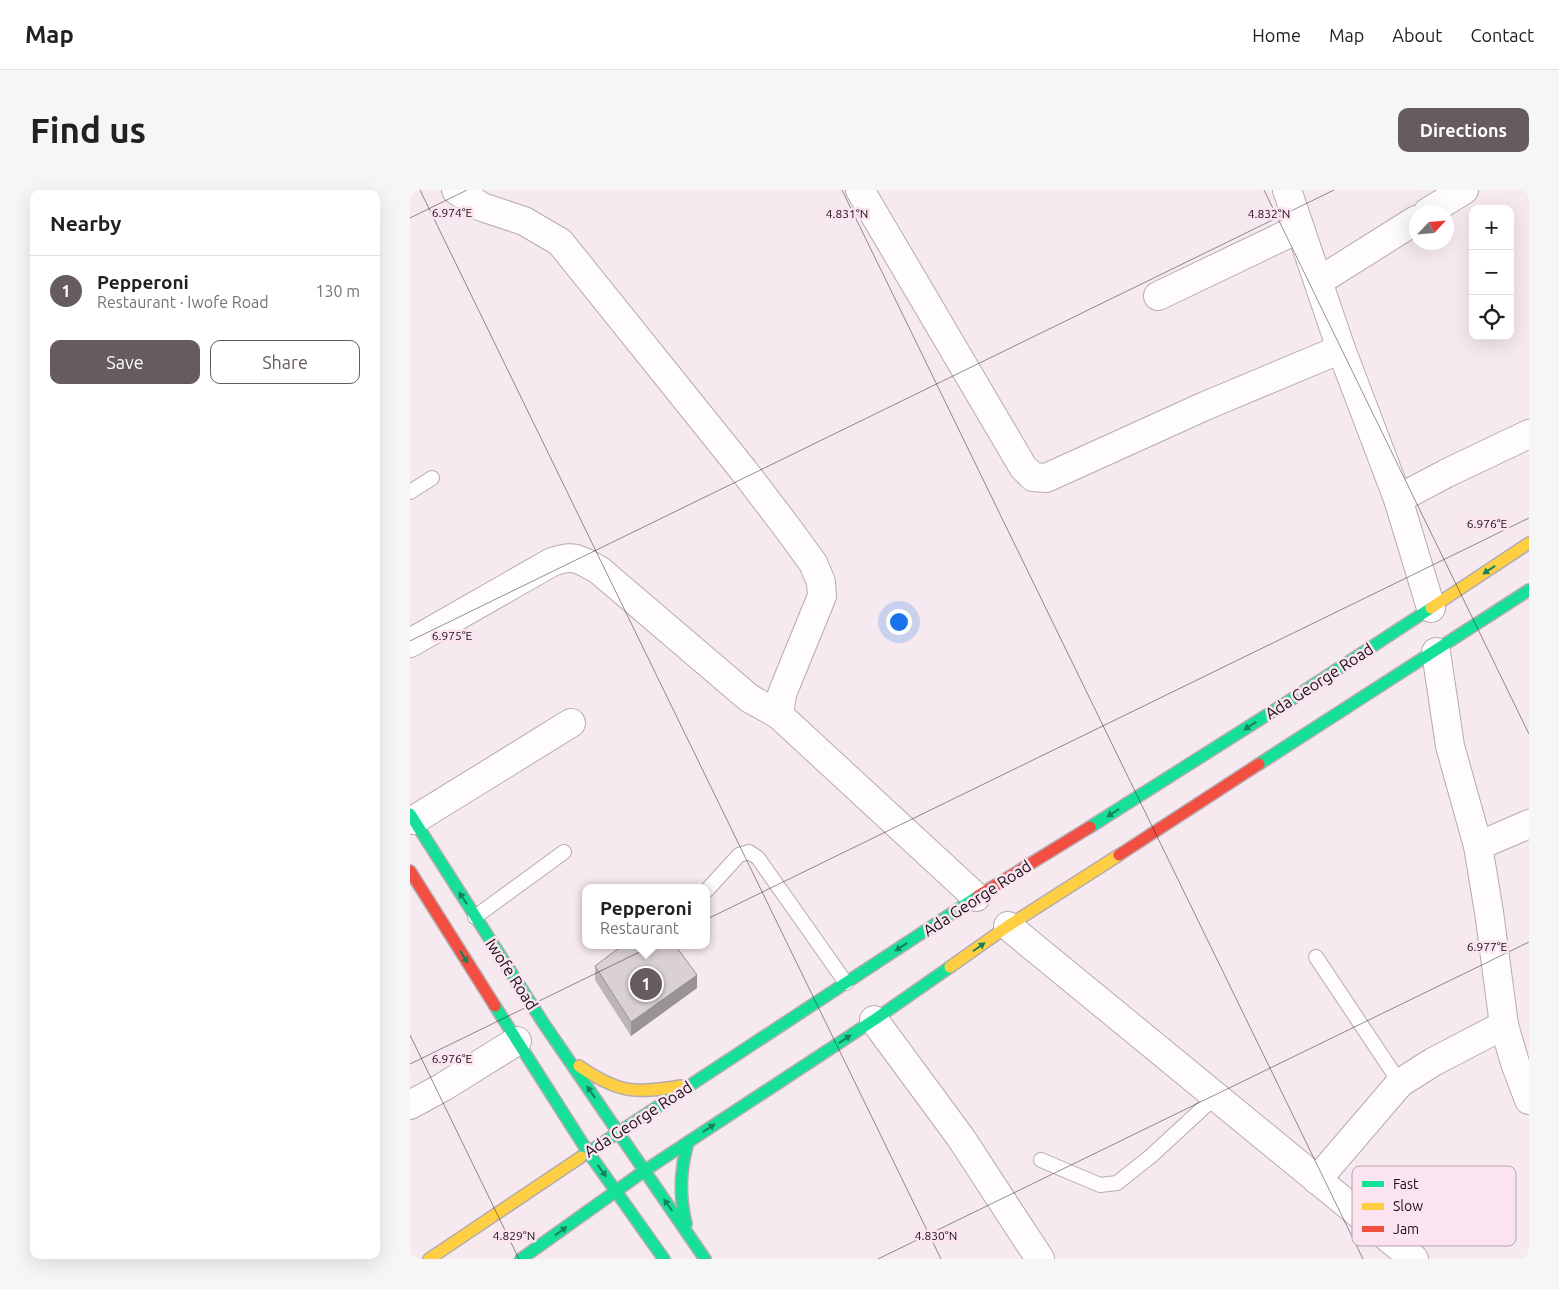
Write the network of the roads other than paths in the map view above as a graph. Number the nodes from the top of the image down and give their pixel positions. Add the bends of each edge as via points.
1 (456, 190) edge
2 (860, 190) edge
3 (1287, 190) edge
4 (1464, 190) edge
5 (1439, 205) edge
6 (1409, 224) edge
7 (1300, 228) junction
8 (1319, 281) junction
9 (1158, 296) dead end
10 (1341, 349) junction
11 (1529, 434) edge
12 (432, 478) dead end
13 (410, 492) edge
14 (1398, 499) junction
15 (1529, 543) edge
16 (1529, 590) edge
17 (1431, 608) junction
18 (410, 643) edge
19 (1436, 652) junction
20 (779, 716) junction
21 (571, 723) dead end
22 (412, 817) edge
23 (1529, 824) edge
24 (1478, 846) junction
25 (564, 852) dead end
26 (410, 871) edge
27 (710, 887) edge
28 (976, 897) junction
29 (475, 917) junction
30 (1008, 926) junction
31 (1316, 957) dead end
32 (846, 984) junction
33 (874, 1020) junction
34 (1504, 1025) junction
35 (517, 1040) junction
36 (566, 1056) junction
37 (1400, 1084) junction
38 (690, 1085) junction
39 (1215, 1097) junction
40 (1529, 1100) edge
41 (410, 1105) edge
42 (618, 1132) junction
43 (688, 1142) junction
44 (588, 1152) junction
45 (1041, 1160) dead end
46 (644, 1171) junction
47 (1317, 1180) junction
48 (616, 1191) junction
49 (1352, 1209) edge
50 (688, 1235) junction
51 (1398, 1246) edge
52 (429, 1259) edge
53 (521, 1259) edge
54 (664, 1259) edge
55 (705, 1259) edge
56 (1040, 1259) edge
57 (1414, 1259) edge

1 - 20 street via 482,207 524,221 560,242 744,471 813,564 821,582 822,596 782,694
2 - 10 street via 1023,467 1033,477 1046,478
3 - 7 street
4 - 5 street
6 - 8 street
7 - 8 street
7 - 9 street
8 - 10 street
10 - 14 street
11 - 14 street
12 - 13 lane
14 - 17 street
15 -> 17 main road, Ada George Road
16 - 19 main road
17 -> 28 main road, Ada George Road via 1107,817
18 - 20 street via 552,562 567,557 599,570 749,698
19 - 24 street via 1450,746
19 - 30 main road
20 - 28 street
21 - 22 street
29 -> 22 main road, Iwofe Road
23 - 24 street
24 - 34 street
25 - 29 lane
26 -> 35 main road, Iwofe Road
27 - 32 lane via 739,855 749,852 758,858
28 -> 32 main road, Ada George Road
29 - 36 main road, Iwofe Road
33 -> 30 main road
30 - 39 street
31 - 37 lane
32 - 38 main road, Ada George Road
43 -> 33 main road
33 - 56 street via 961,1138
34 - 37 street via 1433,1062
34 - 40 street
35 - 41 street
35 - 44 main road, Iwofe Road
36 - 38 main road via 595,1078 618,1089 647,1092
42 -> 36 main road, Iwofe Road
37 - 47 street
38 - 42 main road, Ada George Road
39 - 45 lane via 1117,1183 1100,1185
39 - 47 street
42 - 44 main road, Ada George Road
42 - 46 main road, Iwofe Road
43 - 46 main road
43 - 50 main road via 679,1183
44 -> 48 main road, Iwofe Road
44 - 52 main road, Ada George Road
46 - 48 main road
50 -> 46 main road, Iwofe Road
47 - 49 street
53 -> 48 main road
48 - 54 main road, Iwofe Road
50 - 55 main road, Iwofe Road
51 - 57 street

